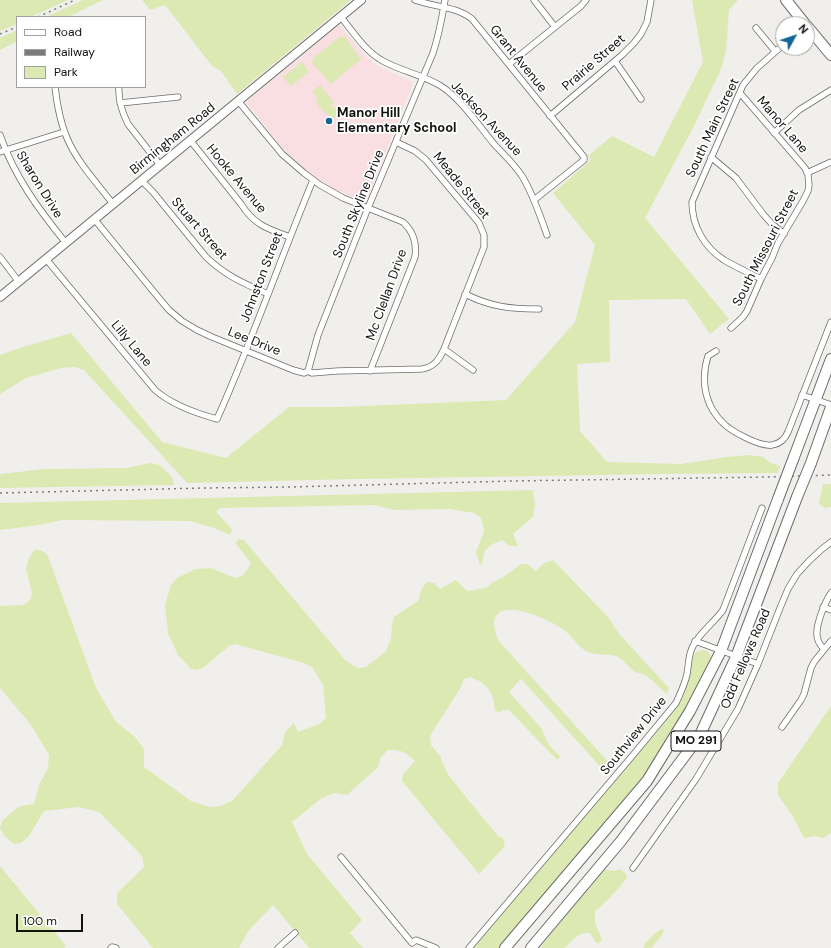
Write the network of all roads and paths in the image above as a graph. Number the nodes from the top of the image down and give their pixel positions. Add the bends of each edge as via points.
1 (362, 0) edge
2 (415, 0) edge
3 (445, 0) edge
4 (534, 0) edge
5 (586, 0) edge
6 (651, 0) edge
7 (786, 0) edge
8 (444, 8) junction
9 (799, 16) edge
10 (341, 17) junction
11 (555, 27) junction
12 (756, 28) dead end
13 (815, 36) edge
14 (775, 51) joint
15 (831, 55) edge
16 (615, 61) junction
17 (508, 64) junction
18 (423, 78) junction
19 (55, 88) edge
20 (119, 88) edge
21 (831, 90) edge
22 (740, 93) junction
23 (178, 97) dead end
24 (640, 99) dead end
25 (239, 102) junction
26 (120, 103) junction
27 (550, 116) junction
28 (64, 132) junction
29 (774, 133) junction
30 (0, 135) edge
31 (190, 140) junction
32 (396, 142) junction
33 (3, 151) edge
34 (712, 157) junction
35 (831, 162) edge
36 (160, 165) junction
37 (807, 173) junction
38 (142, 180) junction
39 (313, 180) junction
40 (534, 200) junction
41 (113, 204) junction
42 (368, 208) junction
43 (95, 220) junction
44 (784, 234) junction
45 (547, 235) dead end
46 (290, 237) junction
47 (66, 243) junction
48 (0, 257) edge
49 (46, 259) junction
50 (761, 279) junction
51 (19, 282) junction
52 (268, 294) junction
53 (465, 294) junction
54 (0, 297) edge
55 (539, 309) dead end
56 (831, 322) edge
57 (731, 328) dead end
58 (444, 349) junction
59 (245, 351) junction
60 (716, 351) dead end
61 (831, 359) edge
62 (473, 370) dead end
63 (308, 371) junction
64 (370, 371) junction
65 (802, 395) junction
66 (815, 399) junction
67 (831, 406) edge
68 (217, 419) joint
69 (762, 508) dead end
70 (831, 542) edge
71 (831, 593) edge
72 (823, 607) junction
73 (831, 610) edge
74 (695, 641) junction
75 (831, 641) edge
76 (824, 649) junction
77 (721, 651) junction
78 (736, 657) junction
79 (758, 664) junction
80 (782, 727) dead end
81 (341, 857) dead end
82 (633, 868) dead end
83 (295, 933) dead end
84 (278, 948) edge
85 (436, 948) edge
86 (469, 948) edge
87 (505, 948) edge
88 (531, 948) edge

1 - 10 street, Birmingham Road
2 - 8 street, Grant Avenue
3 - 8 street, South Skyline Drive
4 - 11 street
5 - 11 street
6 - 16 street, Prairie Street via 644,30
7 - 9 highway
8 - 17 street, Grant Avenue via 462,12 472,19
8 - 18 street, South Skyline Drive via 438,38
10 - 18 street, Jackson Avenue via 365,47 376,56
10 - 25 street, Birmingham Road
11 - 17 street
12 - 14 street
13 - 15 highway
14 - 22 street, South Main Street via 750,76
16 - 24 street
16 - 27 street, Prairie Street
17 - 27 street, Grant Avenue
18 - 32 street, South Skyline Drive
18 - 40 street, Jackson Avenue via 434,82 456,98 516,167
19 - 28 street
20 - 26 street
21 - 29 street via 799,110
22 - 29 street, Manor Lane
22 - 34 street, South Main Street
23 - 26 street
25 - 31 street, Birmingham Road
25 - 39 street, Mc Clellan Drive via 282,154
26 - 36 street via 128,124
27 - 40 street, Grant Avenue via 584,160
28 - 33 street
28 - 41 street via 76,156
29 - 37 street, Manor Lane
30 - 33 street, Sharon Drive
31 - 36 street, Birmingham Road
31 - 46 street, Hooke Avenue via 254,220
32 - 42 street, South Skyline Drive
32 - 53 street, Meade Street via 415,151 426,160 482,228 484,247
33 - 47 street, Sharon Drive via 36,205
34 - 44 street via 736,178 763,214
34 - 50 street, South Main Street via 692,202 696,227 705,242 725,260
35 - 37 street
36 - 38 street, Birmingham Road
37 - 44 street, South Missouri Street via 808,190
38 - 41 street, Birmingham Road
38 - 52 street, Stuart Street via 214,265
39 - 42 street, Mc Clellan Drive via 343,198
39 - 46 street, Johnston Street
40 - 45 street, Jackson Avenue
41 - 43 street, Birmingham Road
42 - 63 street, South Skyline Drive via 318,335
42 - 64 street, Mc Clellan Drive via 403,222 411,231 416,246 415,257
43 - 47 street, Birmingham Road
43 - 59 street, Lee Drive via 169,310 197,330
44 - 50 street, South Missouri Street
46 - 52 street, Johnston Street
47 - 49 street, Birmingham Road
48 - 51 street
49 - 51 street, Birmingham Road
49 - 68 street, Lilly Lane via 155,390 169,400
50 - 57 street, South Missouri Street via 747,311
51 - 54 street, Birmingham Road
52 - 59 street, Johnston Street
53 - 55 street via 494,305 515,309
53 - 58 street, Meade Street
56 - 65 street
58 - 62 street
58 - 64 street, Lee Drive via 437,362 428,368
59 - 63 street, Lee Drive via 293,370 304,373
59 - 68 street, Johnston Street
60 - 65 street via 708,356 706,364 704,381 708,399 714,413 722,422 742,436 771,446 780,442 788,432
61 - 66 highway, MO 291
63 - 64 street, Lee Drive
65 - 66 street
66 - 67 street
66 - 77 highway, MO 291, bridge
67 - 78 highway, MO 291, bridge
69 - 74 street, Southview Drive via 726,604
70 - 79 street, Odd Fellows Road via 797,574 788,589
71 - 72 street
72 - 73 street
72 - 76 street via 817,635
74 - 77 street
74 - 86 street, Southview Drive via 690,652 685,681 676,703
75 - 76 street
76 - 80 street via 811,668 801,700
77 - 78 street
77 - 87 highway, MO 291 via 690,711 647,781
78 - 79 street
78 - 88 highway, MO 291 via 699,737 622,841
79 - 82 street, Odd Fellows Road via 738,709 696,779
81 - 85 street via 412,943 416,940
83 - 84 street

